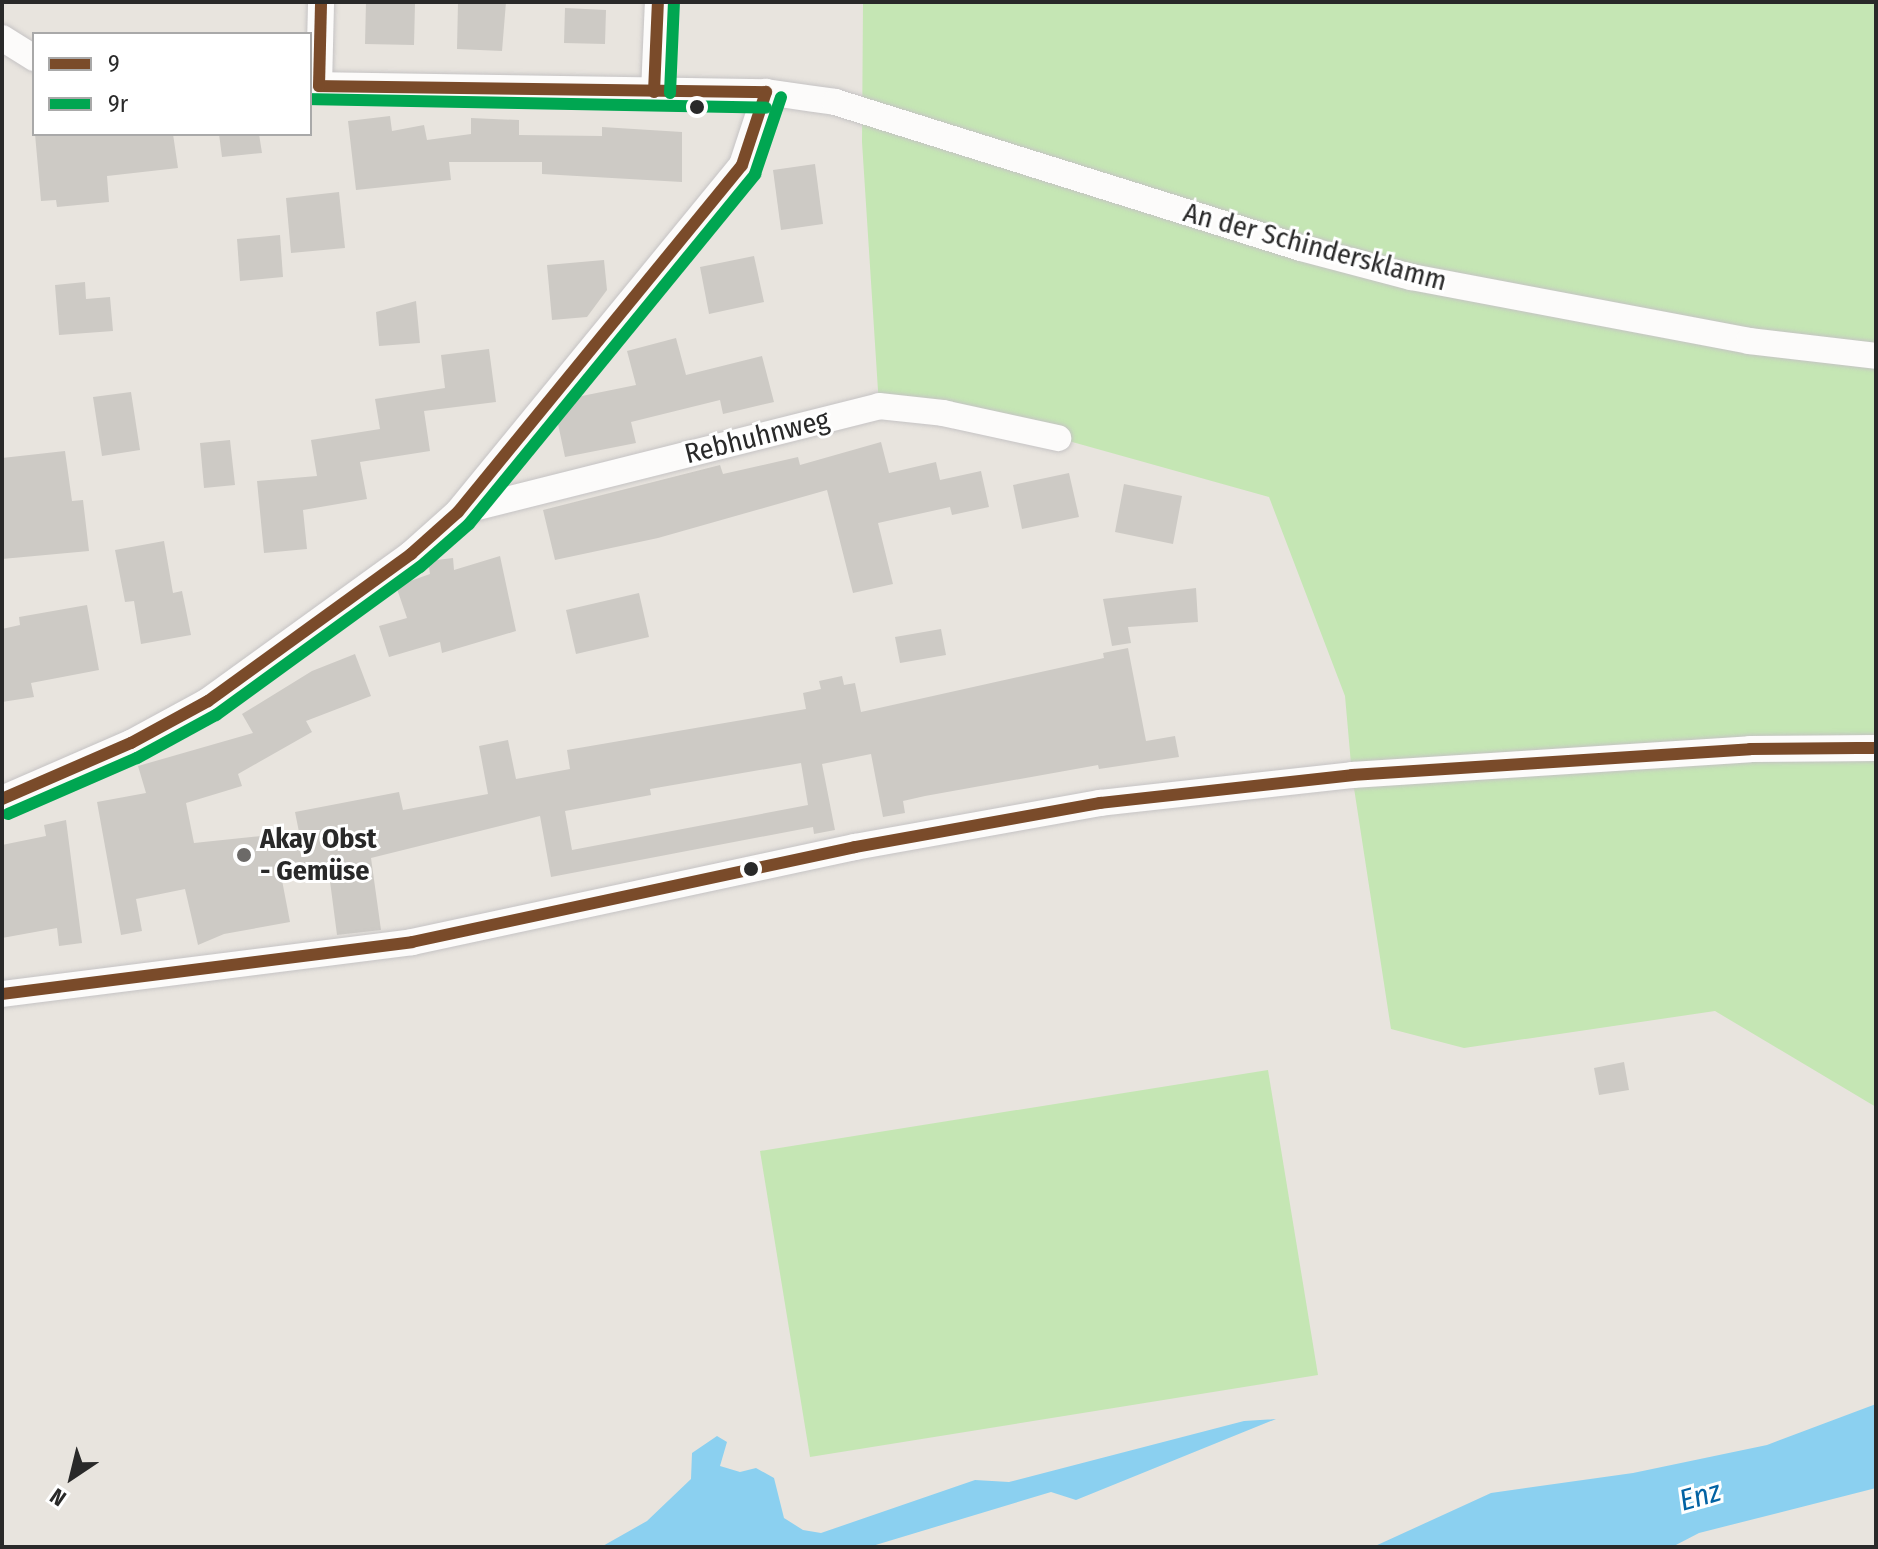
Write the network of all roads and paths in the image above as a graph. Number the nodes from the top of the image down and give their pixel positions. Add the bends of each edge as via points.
1 (321, 2) edge
2 (658, 2) edge
3 (2, 38) edge
4 (32, 57) edge
5 (314, 85) edge
6 (654, 92) junction
7 (766, 92) junction
8 (1876, 356) edge
9 (1058, 438) dead end
10 (458, 512) junction
11 (1876, 748) edge
12 (2, 799) edge
13 (2, 994) edge

1 - 5 street
2 - 6 street
3 - 4 street
5 - 6 street, An der Schindersklamm
6 - 7 street, An der Schindersklamm
7 - 8 street, An der Schindersklamm via 835,102 1411,277 1749,341
7 - 10 street via 742,165
9 - 10 street, Rebhuhnweg via 943,413 879,406
10 - 12 street via 411,554 208,701 131,743
11 - 13 street via 1750,749 1352,775 1100,803 855,847 412,942

